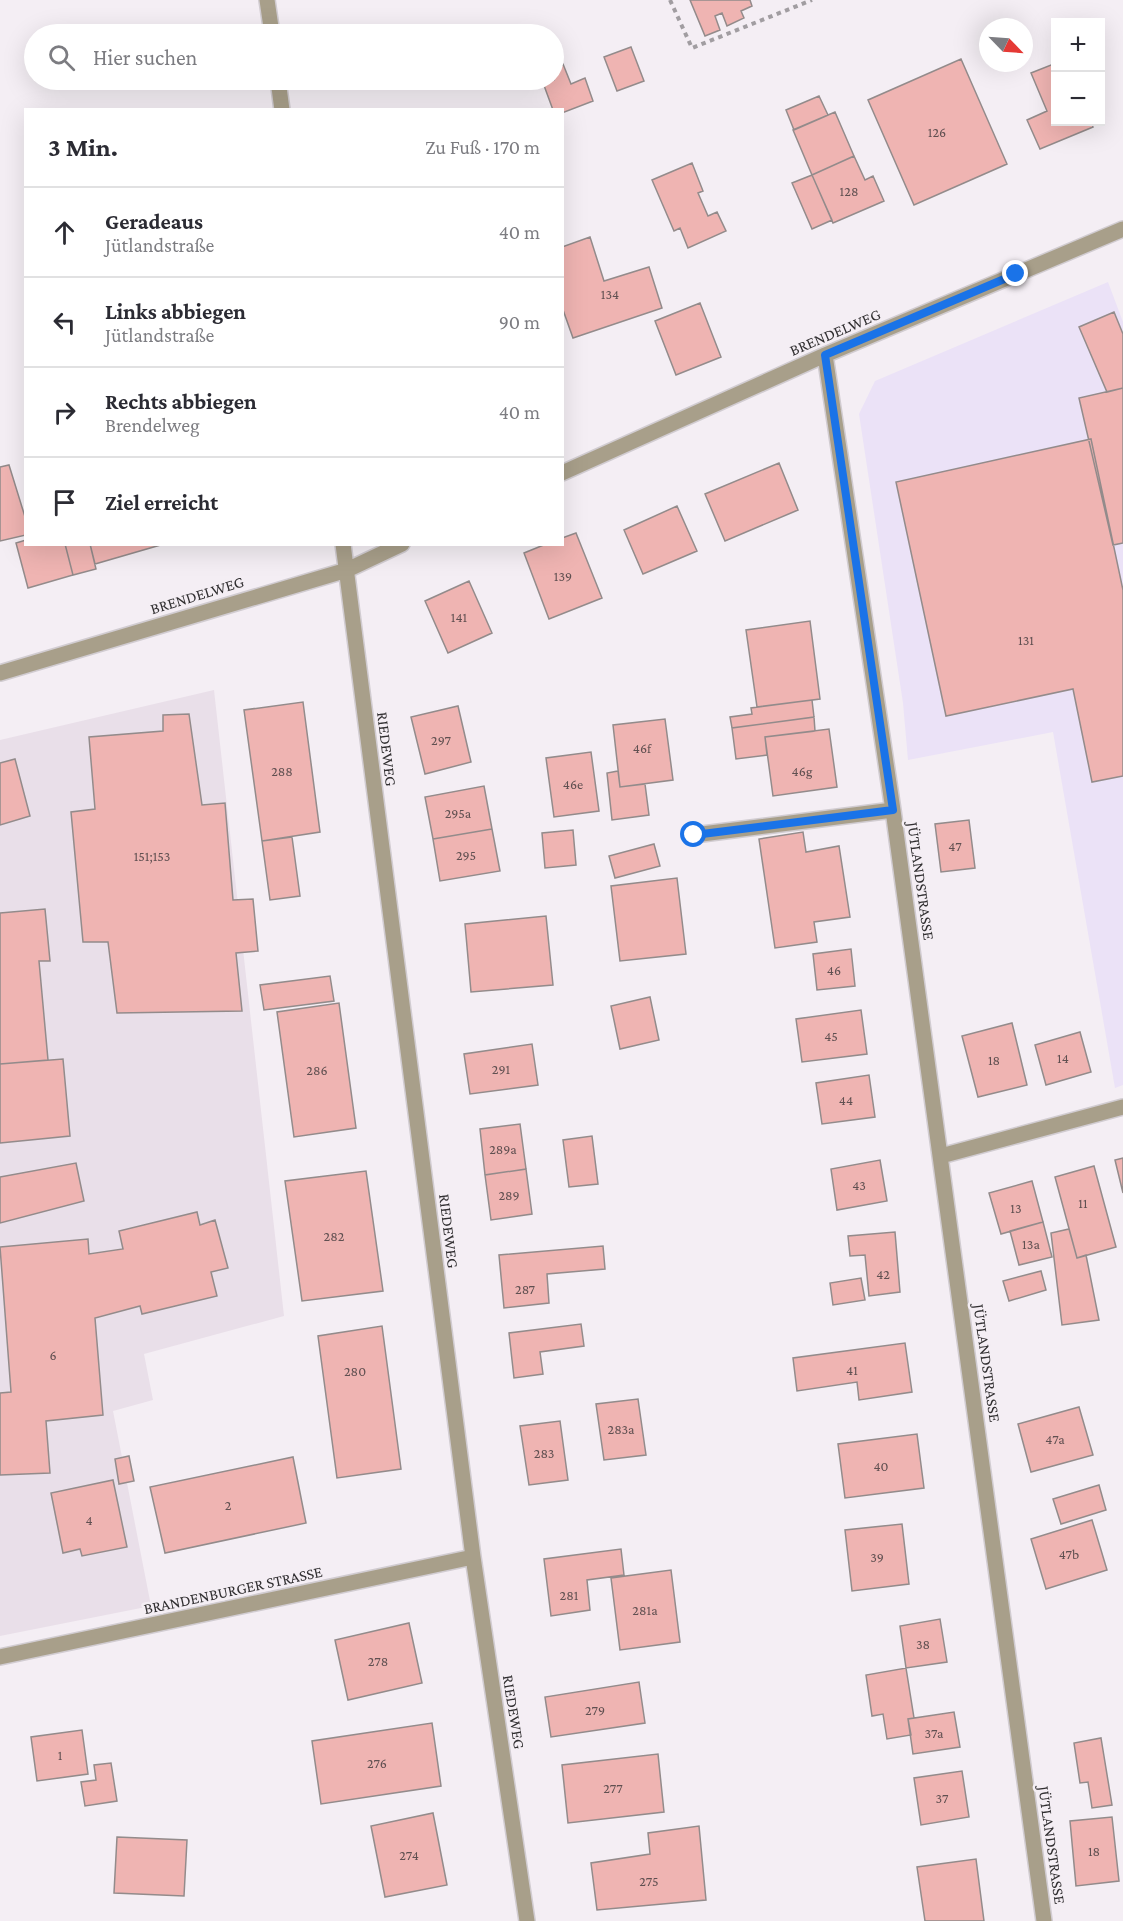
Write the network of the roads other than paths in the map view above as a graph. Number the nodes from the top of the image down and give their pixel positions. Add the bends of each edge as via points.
1 (267, 0) edge
2 (271, 24) edge
3 (279, 90) edge
4 (282, 108) edge
5 (1123, 229) edge
6 (825, 355) junction
7 (564, 472) edge
8 (344, 546) edge
9 (398, 546) edge
10 (347, 570) junction
11 (0, 673) edge
12 (893, 810) junction
13 (694, 835) dead end
14 (1123, 1107) edge
15 (941, 1156) junction
16 (473, 1557) junction
17 (0, 1658) edge
18 (527, 1921) edge
19 (1044, 1921) edge

1 - 2 street
3 - 4 street
5 - 6 street, BRENDELWEG
6 - 7 street, BRENDELWEG
6 - 12 street, JÜTLANDSTRASSE
8 - 10 street, RIEDEWEG
9 - 10 street, BRENDELWEG
10 - 11 street, BRENDELWEG
10 - 16 street, RIEDEWEG
12 - 13 street, JÜTLANDSTRASSE
12 - 15 street, JÜTLANDSTRASSE
14 - 15 street
15 - 19 street, JÜTLANDSTRASSE
16 - 17 street, BRANDENBURGER STRASSE
16 - 18 street, RIEDEWEG

